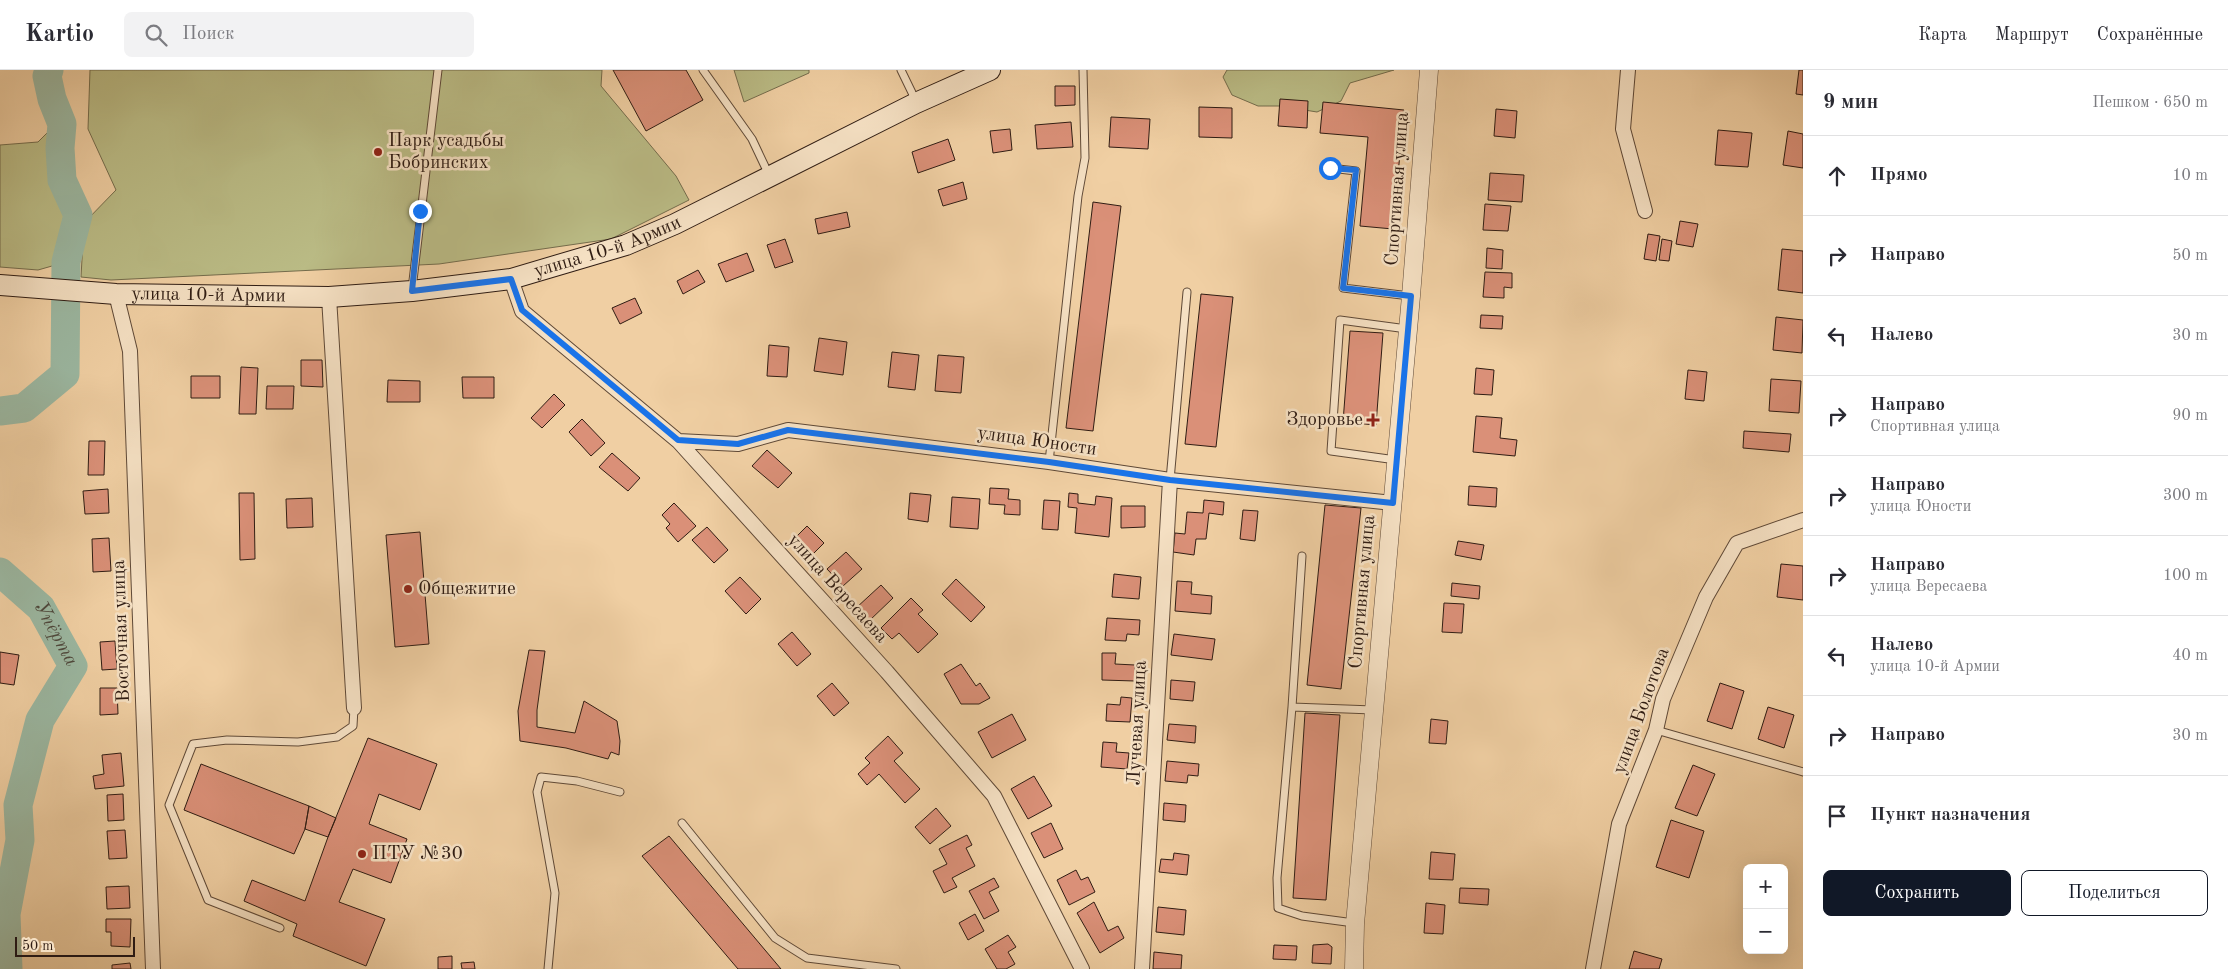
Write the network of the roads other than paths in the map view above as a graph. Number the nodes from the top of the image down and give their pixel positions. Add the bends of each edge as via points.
1 (438, 70) edge
2 (702, 70) edge
3 (901, 70) edge
4 (990, 70) edge
5 (1083, 70) edge
6 (1429, 70) edge
7 (1628, 70) edge
8 (916, 102) junction
9 (1330, 168) dead end
10 (770, 176) junction
11 (1645, 211) dead end
12 (511, 279) junction
13 (8, 287) edge
14 (412, 291) junction
15 (1187, 292) dead end
16 (108, 293) junction
17 (1411, 296) junction
18 (329, 297) junction
19 (1408, 329) junction
20 (678, 440) junction
21 (1396, 460) junction
22 (1049, 462) junction
23 (1170, 480) junction
24 (1393, 503) junction
25 (1803, 520) edge
26 (1302, 556) dead end
27 (1292, 707) junction
28 (354, 708) joint
29 (1373, 710) junction
30 (1656, 730) junction
31 (1803, 772) edge
32 (620, 792) dead end
33 (682, 824) dead end
34 (1355, 924) junction
35 (280, 928) dead end
36 (154, 969) edge
37 (548, 969) edge
38 (896, 969) edge
39 (1082, 969) edge
40 (1142, 969) edge
41 (1354, 969) edge
42 (1593, 969) edge

1 - 14 lane
2 - 10 lane via 752,139
3 - 8 lane
4 - 8 main road, улица 10-й Армии
5 - 22 lane via 1085,158
6 - 17 street, Спортивная улица
7 - 11 street via 1623,129
8 - 10 main road, улица 10-й Армии
9 - 17 lane via 1356,170 1343,288
10 - 12 main road, улица 10-й Армии via 626,245
12 - 14 main road, улица 10-й Армии
12 - 20 street, улица Вересаева via 522,310
13 - 16 main road, улица 10-й Армии
14 - 18 main road, улица 10-й Армии
15 - 23 lane
16 - 18 main road, улица 10-й Армии
16 - 36 street, Восточная улица via 130,351
17 - 19 street, Спортивная улица
18 - 28 street
19 - 21 street, Спортивная улица
19 - 21 lane via 1340,320 1331,451
20 - 22 street, улица Юности via 738,444 788,430
20 - 39 street, улица Вересаева via 994,796
21 - 24 street, Спортивная улица
22 - 23 street, улица Юности
23 - 24 street, улица Юности
23 - 40 street, Лучевая улица
24 - 29 street, Спортивная улица
25 - 30 street, улица Болотова via 1737,543 1706,597 1663,699
26 - 27 lane
27 - 29 lane
27 - 34 lane via 1277,878 1278,908 1302,916
28 - 35 lane via 353,726 337,737 298,742 227,740 193,744 169,805 208,900
29 - 34 street, Спортивная улица
30 - 31 lane
30 - 42 street, улица Болотова via 1619,824
32 - 37 lane via 577,781 542,777 537,792 555,893
33 - 38 lane via 775,938 807,958
34 - 41 street, Спортивная улица

